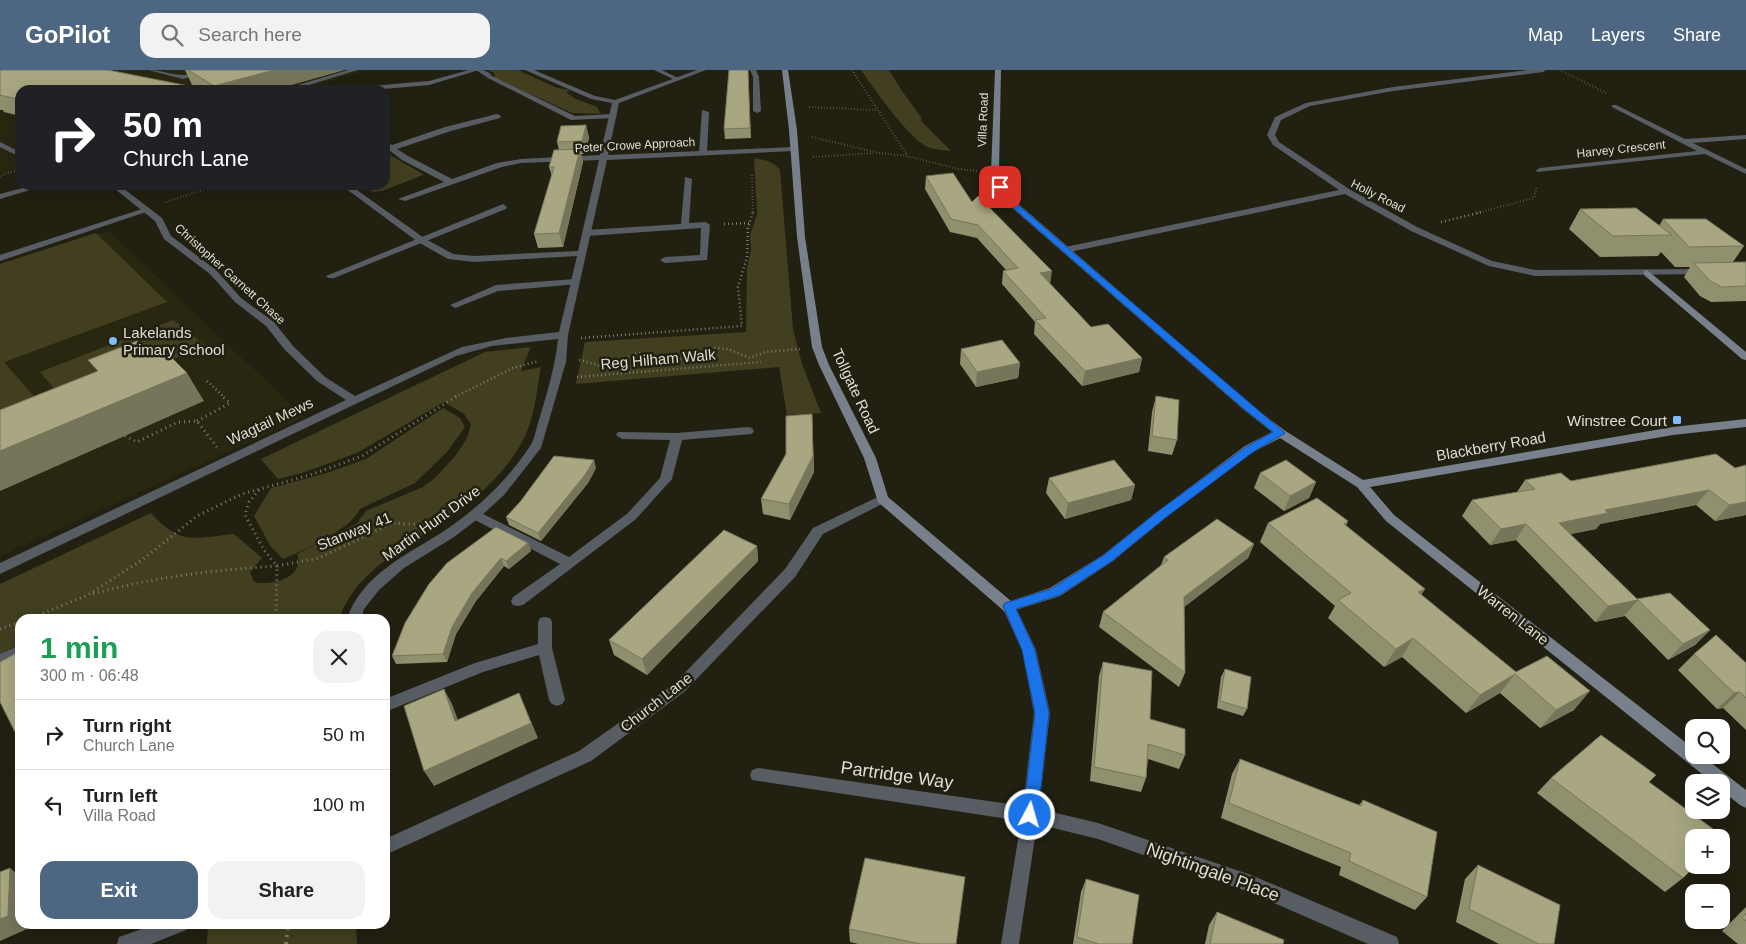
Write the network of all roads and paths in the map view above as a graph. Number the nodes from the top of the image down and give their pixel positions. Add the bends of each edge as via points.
1 (151, 70) edge
2 (217, 70) edge
3 (355, 70) edge
4 (478, 70) edge
5 (528, 70) edge
6 (657, 70) edge
7 (703, 70) edge
8 (753, 70) edge
9 (786, 70) edge
10 (852, 70) edge
11 (998, 70) edge
12 (1543, 70) edge
13 (1560, 70) edge
14 (677, 79) junction
15 (302, 85) edge
16 (390, 86) edge
17 (616, 102) junction
18 (790, 106) junction
19 (1614, 106) joint
20 (878, 110) junction
21 (757, 111) dead end
22 (705, 112) dead end
23 (498, 116) dead end
24 (613, 116) junction
25 (793, 130) junction
26 (1746, 137) edge
27 (1684, 141) junction
28 (0, 144) edge
29 (390, 145) edge
30 (390, 147) edge
31 (15, 152) edge
32 (1705, 152) junction
33 (703, 153) junction
34 (876, 153) junction
35 (794, 154) junction
36 (907, 156) junction
37 (604, 158) junction
38 (1540, 170) joint
39 (15, 172) edge
40 (995, 172) junction
41 (1746, 172) edge
42 (752, 175) dead end
43 (0, 176) edge
44 (688, 179) dead end
45 (451, 182) junction
46 (25, 190) edge
47 (121, 190) edge
48 (203, 190) edge
49 (352, 190) edge
50 (1346, 191) junction
51 (0, 197) edge
52 (402, 199) dead end
53 (503, 208) dead end
54 (147, 209) junction
55 (750, 223) junction
56 (706, 225) junction
57 (685, 226) junction
58 (1414, 229) junction
59 (587, 232) junction
60 (420, 240) junction
61 (1065, 250) junction
62 (582, 253) junction
63 (0, 258) edge
64 (665, 260) dead end
65 (1716, 272) edge
66 (1646, 273) junction
67 (331, 276) dead end
68 (575, 282) junction
69 (455, 305) dead end
70 (563, 337) junction
71 (817, 347) junction
72 (1746, 357) edge
73 (562, 360) junction
74 (761, 362) dead end
75 (556, 379) junction
76 (207, 381) dead end
77 (354, 400) junction
78 (197, 422) junction
79 (1746, 423) edge
80 (748, 431) dead end
81 (1280, 433) junction
82 (622, 435) dead end
83 (126, 436) dead end
84 (677, 437) junction
85 (230, 458) junction
86 (1361, 484) junction
87 (260, 489) junction
88 (882, 499) junction
89 (475, 514) junction
90 (448, 534) junction
91 (570, 563) junction
92 (278, 566) junction
93 (0, 569) edge
94 (88, 596) junction
95 (518, 601) dead end
96 (1009, 606) junction
97 (42, 614) edge
98 (276, 614) edge
99 (356, 614) edge
100 (545, 622) dead end
101 (15, 624) edge
102 (0, 629) edge
103 (545, 648) junction
104 (15, 654) edge
105 (0, 661) edge
106 (558, 700) dead end
107 (390, 704) edge
108 (758, 775) dead end
109 (1746, 800) edge
110 (1030, 815) junction
111 (390, 845) edge
112 (166, 929) edge
113 (288, 929) edge
114 (126, 944) edge
115 (286, 944) edge
116 (1010, 944) edge
117 (1390, 944) edge

1 - 2 street via 183,77
3 - 15 street
4 - 16 street via 429,83
4 - 24 street via 574,118
5 - 17 street via 593,98
6 - 14 street
7 - 14 street
8 - 21 street
9 - 18 street, Tollgate Road
10 - 20 path
11 - 40 street, Villa Road
12 - 50 street via 1317,102 1278,119 1271,136 1276,143
13 - 19 path via 1621,100
14 - 17 street
17 - 24 street, Martin Hunt Drive
18 - 20 path
18 - 25 street, Tollgate Road
19 - 27 street, Harvey Crescent
20 - 36 path
22 - 33 street
23 - 29 street
24 - 37 street, Martin Hunt Drive
25 - 34 path
25 - 35 street, Tollgate Road
26 - 27 street
27 - 32 street, Harvey Crescent
28 - 31 street
30 - 45 street
32 - 38 street, Harvey Crescent
32 - 41 street, Harvey Crescent
33 - 35 street, Peter Crowe Approach
33 - 37 street, Peter Crowe Approach
34 - 35 path
34 - 36 path
35 - 71 street, Tollgate Road via 801,237
36 - 40 path via 958,169
37 - 45 street, Peter Crowe Approach via 500,165
37 - 59 street, Martin Hunt Drive
38 - 58 path via 1534,198
39 - 43 path
40 - 61 street, Villa Road via 1000,187 1013,204
42 - 55 path via 753,214
44 - 57 street
45 - 52 street, Peter Crowe Approach
46 - 51 street
47 - 54 street, Christopher Garnett Chase
48 - 54 path
49 - 60 street
50 - 58 street, Holly Road
50 - 61 street, Holly Road
53 - 60 street
54 - 63 street
54 - 77 street, Christopher Garnett Chase via 159,220 167,237 213,272 238,300 270,324 320,379
55 - 56 path
55 - 70 path via 747,257 738,287 742,326
56 - 57 street
56 - 64 street via 704,258
57 - 59 street
58 - 66 street, Holly Road via 1489,263 1535,273
59 - 62 street, Martin Hunt Drive
60 - 62 street via 451,257 474,260
60 - 67 street
61 - 81 street, Villa Road
62 - 68 street, Martin Hunt Drive
65 - 66 street, Holly Road
66 - 72 street
68 - 69 street via 496,288
68 - 70 street, Martin Hunt Drive
70 - 73 street, Martin Hunt Drive
70 - 77 street, Wagtail Mews via 498,341 464,349
71 - 73 path via 765,352 750,358 717,346 668,364 648,354 637,353 606,367 580,360
71 - 88 street, Tollgate Road via 870,458
73 - 75 street, Martin Hunt Drive
73 - 87 path via 513,368 464,391 362,456
74 - 75 path, Reg Hilham Walk
75 - 89 street, Martin Hunt Drive via 538,445 500,492
76 - 78 path via 230,403
77 - 85 street, Wagtail Mews
78 - 83 path via 178,422 137,442
78 - 85 path via 222,454
79 - 86 street, Blackberry Road via 1673,431
80 - 84 street
81 - 86 street, Warren Lane
81 - 96 street via 1249,449 1093,568 1055,592
82 - 84 street
84 - 91 street via 666,479 632,516
85 - 93 street, Wagtail Mews
86 - 109 street, Warren Lane via 1390,518
87 - 92 path via 249,502 246,515 264,550
87 - 94 path via 197,516 142,560
88 - 96 street
88 - 111 street, Church Lane via 818,531 790,573 685,682 585,756
89 - 90 street, Martin Hunt Drive
89 - 91 street
90 - 92 path, Stanway 41 via 428,525 393,524 320,558
90 - 99 street, Martin Hunt Drive via 399,565 374,586
91 - 95 street
92 - 94 path, Stanway 41 via 186,574 124,584
92 - 98 path
94 - 97 path
96 - 110 street via 1029,650 1042,713
100 - 103 street
101 - 102 path
103 - 106 street
103 - 107 street via 480,667
104 - 105 street
108 - 110 street, Partridge Way
110 - 116 street
110 - 117 street, Nightingale Place via 1098,831 1251,884
112 - 114 street
113 - 115 path

